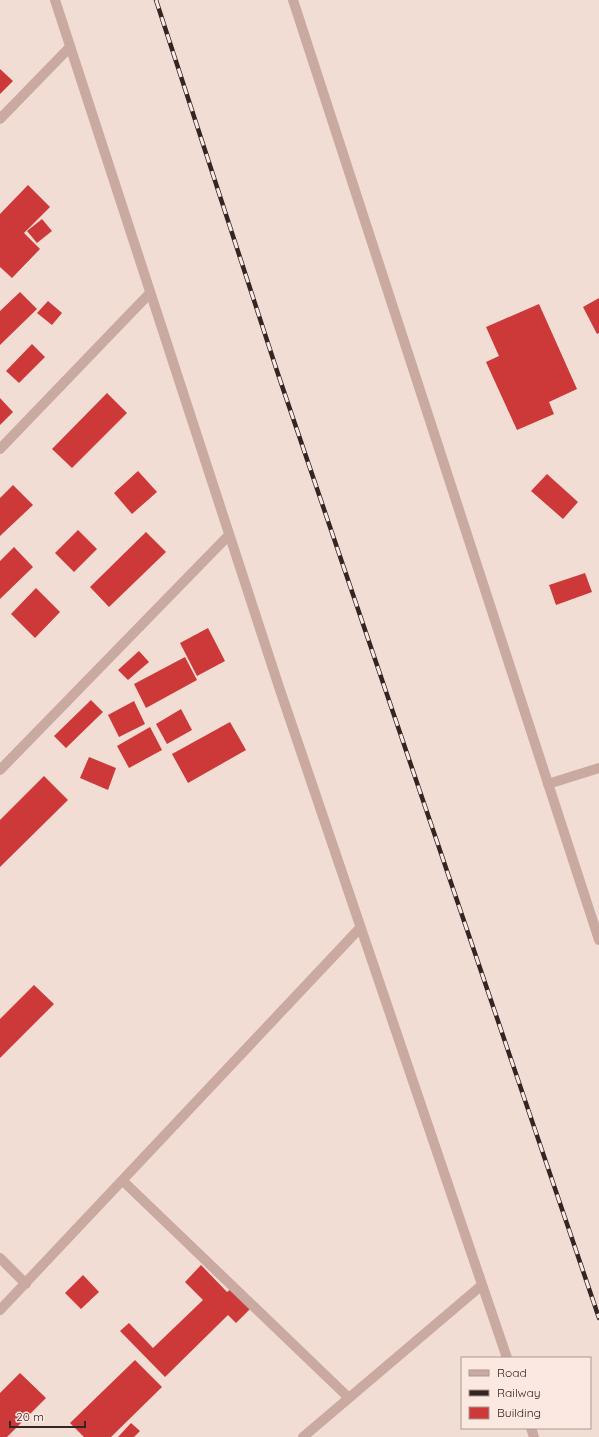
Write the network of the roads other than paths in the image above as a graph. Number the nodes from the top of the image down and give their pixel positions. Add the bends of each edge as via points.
1 (55, 0) edge
2 (293, 0) edge
3 (70, 48) junction
4 (0, 119) edge
5 (150, 293) junction
6 (0, 449) edge
7 (229, 536) junction
8 (599, 768) edge
9 (0, 770) edge
10 (548, 784) junction
11 (360, 928) junction
12 (599, 940) edge
13 (123, 1181) junction
14 (0, 1258) edge
15 (26, 1284) junction
16 (482, 1285) junction
17 (0, 1310) edge
18 (507, 1357) edge
19 (349, 1398) junction
20 (303, 1437) edge

1 - 3 street
2 - 10 street
3 - 4 street
3 - 5 street
5 - 6 street
5 - 7 street
7 - 9 street
7 - 11 street
8 - 10 street
10 - 12 street
11 - 13 street
11 - 16 street
13 - 15 street
13 - 19 street
14 - 15 street
15 - 17 street
16 - 18 street
16 - 19 street
19 - 20 street

